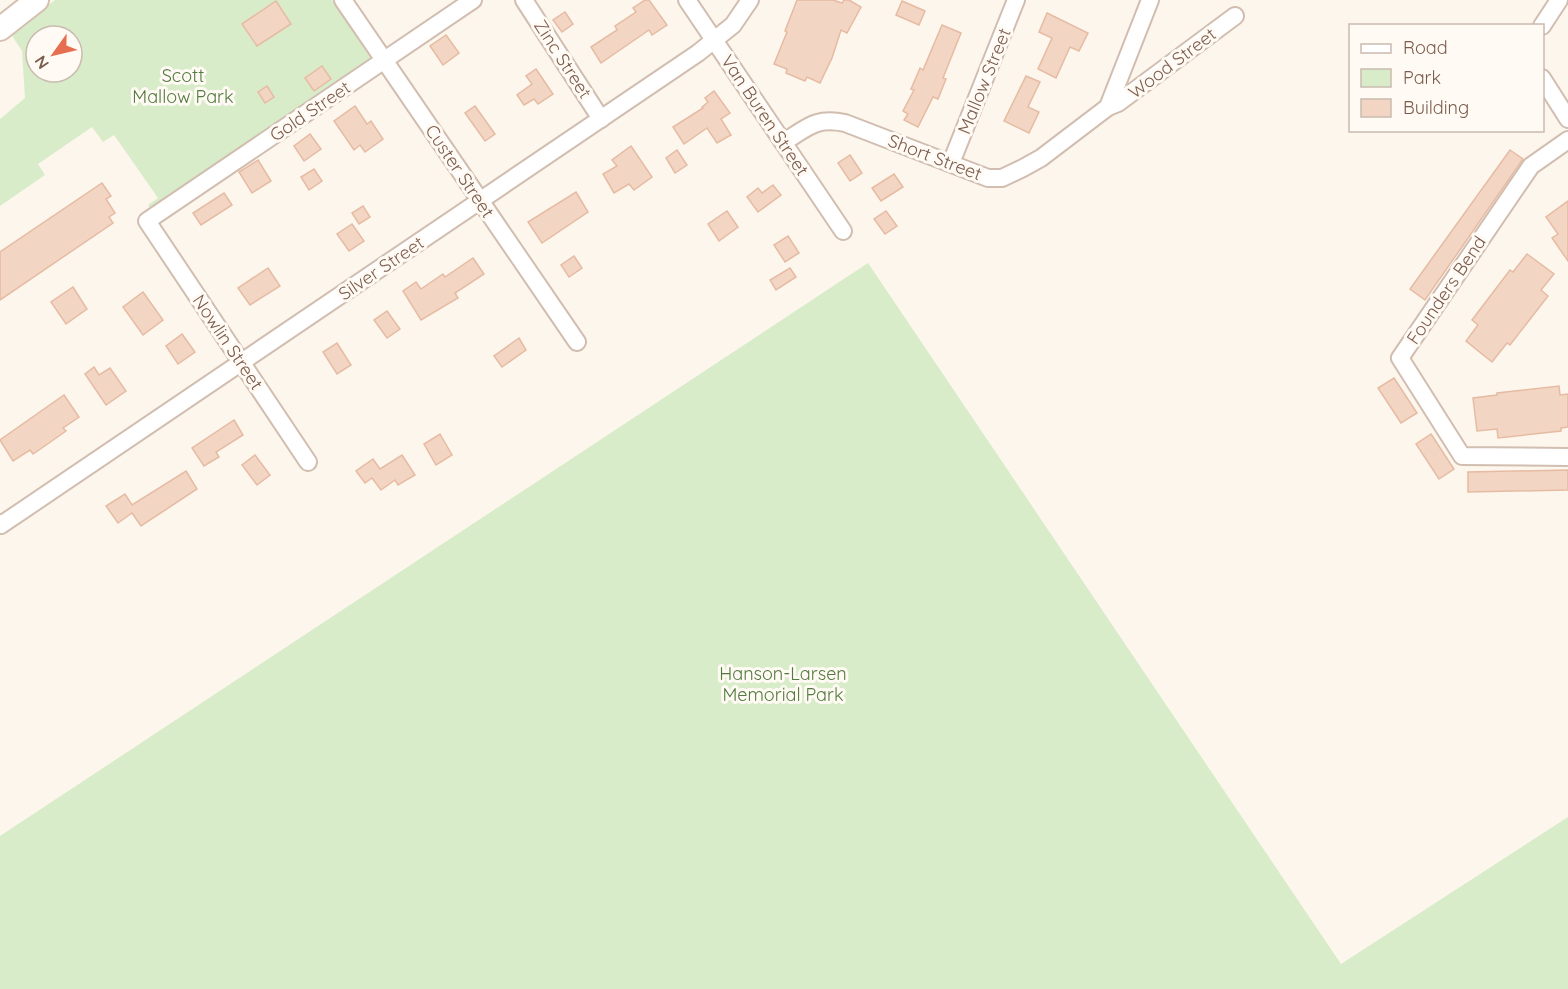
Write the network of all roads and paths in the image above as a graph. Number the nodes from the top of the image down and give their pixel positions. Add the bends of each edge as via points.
1 (37, 0) edge
2 (344, 0) edge
3 (473, 0) edge
4 (524, 0) edge
5 (687, 0) edge
6 (750, 0) edge
7 (1016, 0) edge
8 (1150, 0) edge
9 (1558, 0) edge
10 (1235, 16) dead end
11 (1543, 24) edge
12 (0, 29) edge
13 (714, 40) junction
14 (384, 60) junction
15 (1544, 81) edge
16 (1107, 107) junction
17 (601, 119) junction
18 (1568, 119) edge
19 (1568, 140) edge
20 (784, 142) junction
21 (951, 163) junction
22 (480, 201) junction
23 (147, 221) joint
24 (843, 231) dead end
25 (577, 342) dead end
26 (242, 362) junction
27 (1568, 457) edge
28 (309, 462) dead end
29 (1, 524) edge

1 - 12 main road
2 - 14 street, Custer Street
3 - 14 street, Gold Street
4 - 17 street, Zinc Street
5 - 13 street, Van Buren Street
6 - 13 street, Silver Street via 733,25
7 - 21 street, Mallow Street
8 - 16 street
9 - 11 street
10 - 16 street, Wood Street via 1119,103
13 - 17 street, Silver Street
13 - 20 street, Van Buren Street
14 - 22 street, Custer Street
14 - 23 street, Gold Street
15 - 18 street
16 - 21 street, Short Street via 1041,158 1002,178 988,178
17 - 22 street, Silver Street
19 - 27 street, Founders Bend via 1531,166 1400,358 1462,456
20 - 21 street, Short Street via 821,120 832,120
20 - 24 street, Van Buren Street
22 - 25 street, Custer Street
22 - 26 street, Silver Street
23 - 26 street, Nowlin Street
26 - 28 street, Nowlin Street
26 - 29 street, Silver Street

